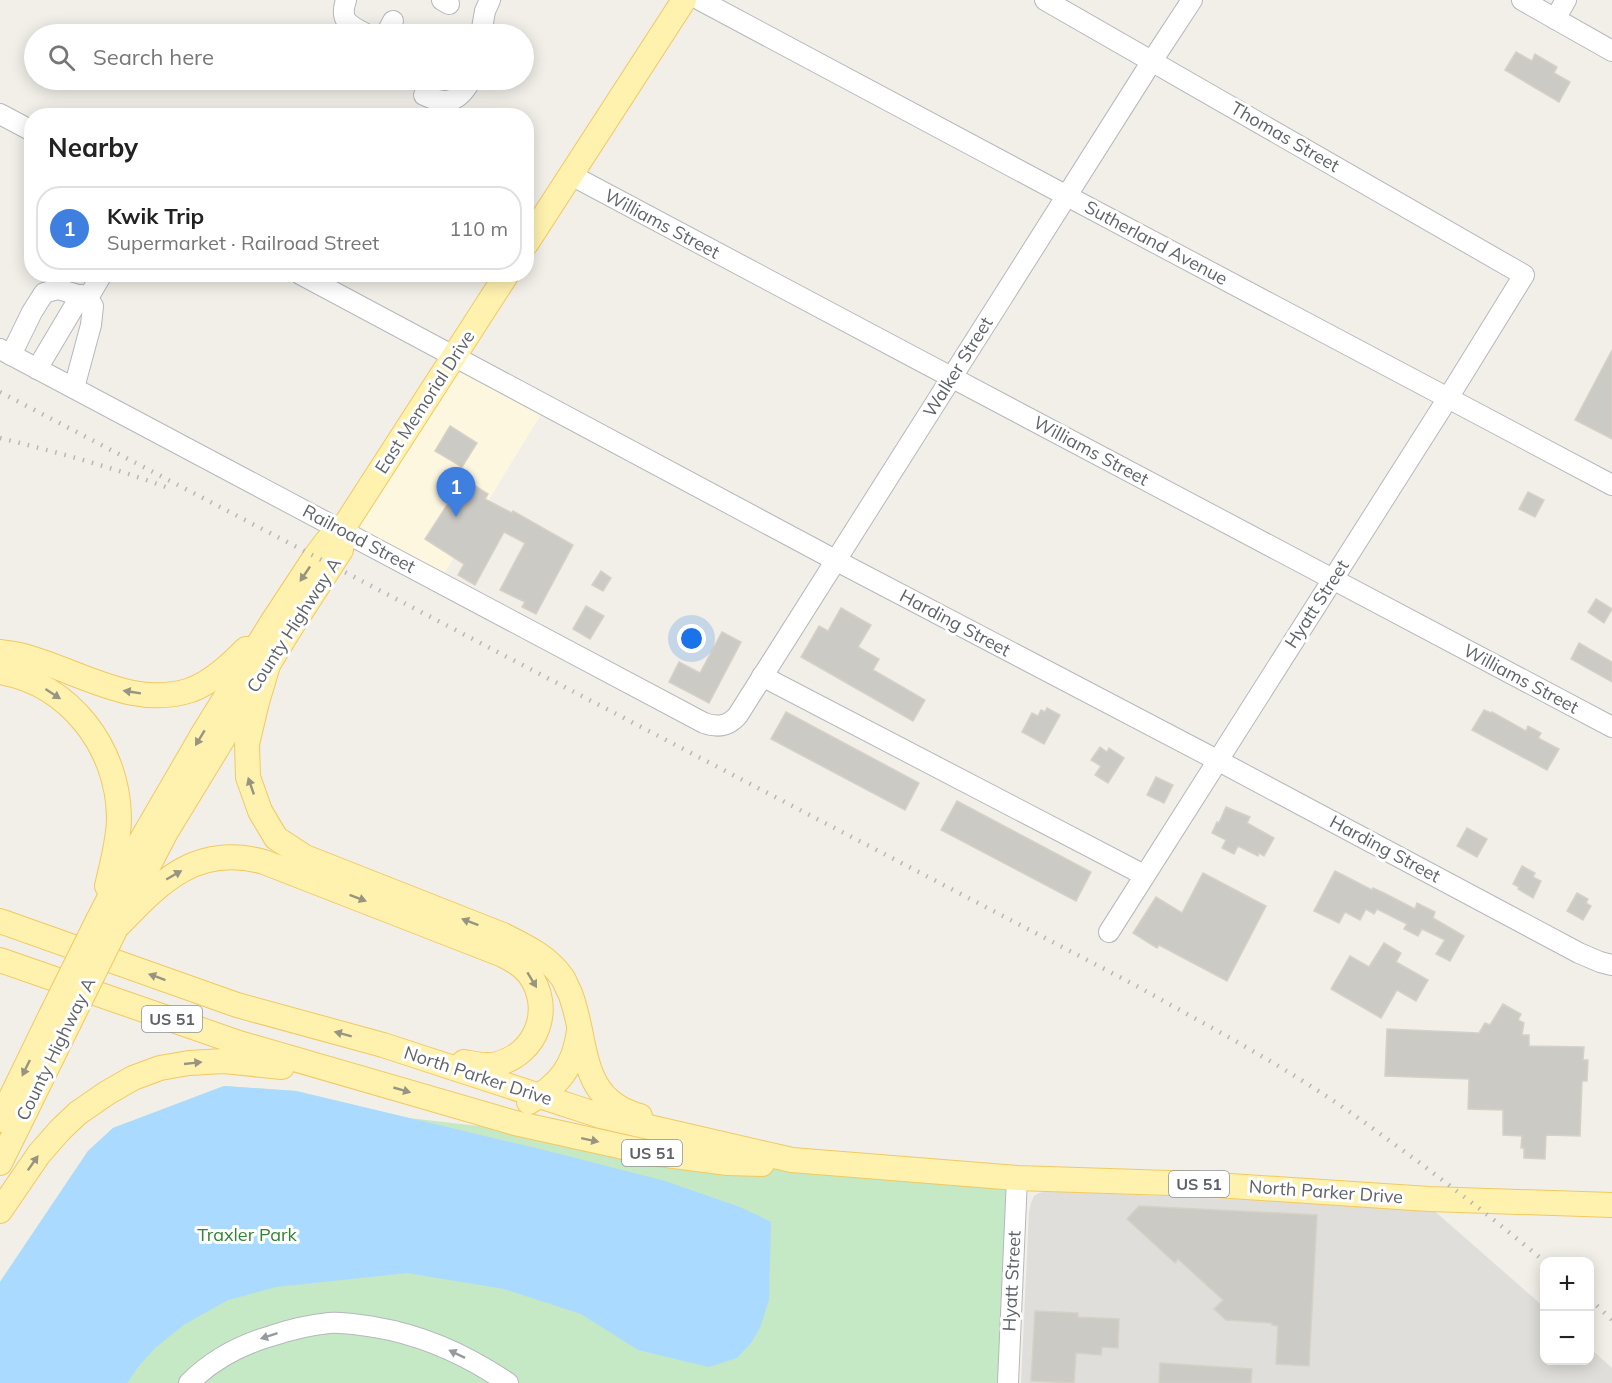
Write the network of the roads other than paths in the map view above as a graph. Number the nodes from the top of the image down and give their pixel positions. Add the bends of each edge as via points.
1 (346, 0) edge
2 (490, 0) edge
3 (684, 0) edge
4 (700, 0) edge
5 (1045, 0) edge
6 (1192, 0) edge
7 (1522, 0) edge
8 (1566, 0) edge
9 (1555, 19) junction
10 (350, 24) edge
11 (483, 24) edge
12 (1612, 51) edge
13 (1152, 61) junction
14 (464, 90) edge
15 (424, 95) dead end
16 (0, 114) edge
17 (24, 127) edge
18 (571, 175) junction
19 (1067, 196) junction
20 (534, 232) edge
21 (1524, 274) joint
22 (96, 282) edge
23 (316, 282) edge
24 (502, 282) edge
25 (85, 297) junction
26 (6, 352) edge
27 (454, 357) junction
28 (37, 369) junction
29 (952, 377) junction
30 (74, 388) junction
31 (1448, 398) junction
32 (1612, 485) edge
33 (342, 530) junction
34 (835, 560) junction
35 (1332, 581) junction
36 (271, 624) junction
37 (0, 652) edge
38 (268, 665) junction
39 (0, 672) edge
40 (762, 676) junction
41 (718, 726) joint
42 (1612, 727) edge
43 (1217, 760) junction
44 (1144, 875) junction
45 (6, 923) edge
46 (107, 924) junction
47 (1108, 932) dead end
48 (0, 960) edge
49 (1612, 965) edge
50 (60, 1019) junction
51 (579, 1026) junction
52 (383, 1045) junction
53 (345, 1074) junction
54 (539, 1096) junction
55 (459, 1106) junction
56 (0, 1120) edge
57 (690, 1136) junction
58 (0, 1163) edge
59 (968, 1174) junction
60 (1017, 1178) junction
61 (1612, 1205) edge
62 (0, 1211) edge
63 (189, 1383) edge
64 (508, 1383) edge
65 (1008, 1383) edge

1 - 10 street via 343,10
2 - 11 street
3 - 18 main road
4 - 19 street, Sutherland Avenue
5 - 13 street, Thomas Street
6 - 13 street, Walker Street
7 - 9 street
8 - 9 street
9 - 12 street
13 - 19 street, Walker Street
13 - 21 street, Thomas Street
14 - 15 street via 443,102
16 - 17 street
18 - 20 main road
18 - 29 street, Williams Street
19 - 29 street, Walker Street
19 - 31 street, Sutherland Avenue
21 - 31 street, Hyatt Street
22 - 25 street
23 - 27 street, Harding Street
24 - 27 main road, East Memorial Drive
25 - 26 street via 58,289 44,293
25 - 28 street
25 - 30 street via 93,306 92,325
26 - 28 street, Railroad Street
27 - 33 main road, East Memorial Drive
27 - 34 street, Harding Street
28 - 30 street, Railroad Street
29 - 34 street, Walker Street
29 - 35 street, Williams Street
30 - 33 street, Railroad Street
31 - 32 street, Sutherland Avenue
31 - 35 street, Hyatt Street
33 -> 36 main road, County Highway A via 327,540
33 - 38 main road, County Highway A via 342,550
33 - 41 street, Railroad Street via 704,723
34 - 40 street, Walker Street
34 - 43 street, Harding Street
35 - 42 street, Williams Street
35 - 43 street, Hyatt Street
36 -> 37 main road via 214,677 192,689 171,694 110,688 26,656
36 -> 46 main road, County Highway A via 124,870
38 - 46 main road, County Highway A
51 -> 38 main road via 564,979 531,949 305,857 276,838 260,811 248,777 247,744
39 -> 46 main road via 33,682 70,706 106,756 114,778 119,819
40 - 41 street, Walker Street via 734,720
40 - 44 street
43 - 44 street, Hyatt Street
43 - 49 street, Harding Street via 1579,953
44 - 47 street, Hyatt Street
52 -> 45 main road, North Parker Drive / US 51 via 237,1005
46 - 50 main road, County Highway A, bridge
46 -> 52 main road via 196,863 222,857 250,858 503,955 519,963 535,983 539,994 537,1031 522,1052 510,1060 478,1065
48 - 53 main road, North Parker Drive / US 51 via 239,1043
50 -> 56 main road, County Highway A
50 - 58 main road, County Highway A
51 - 54 main road via 576,1048 563,1075
51 - 57 main road via 590,1071 597,1087 610,1100 628,1113
52 - 54 main road, North Parker Drive / US 51
53 -> 55 main road, North Parker Drive / US 51
62 -> 53 main road via 60,1130 78,1113 133,1078 160,1068 224,1061
54 - 55 main road via 509,1109
54 - 57 main road, North Parker Drive / US 51 via 601,1116
55 -> 59 main road, North Parker Drive / US 51 via 515,1123 651,1153 728,1163
57 - 59 main road, North Parker Drive / US 51 via 792,1160
59 - 60 main road, North Parker Drive / US 51
60 - 61 main road, North Parker Drive / US 51
60 - 65 street, Hyatt Street
64 -> 63 street via 461,1355 416,1336 357,1324 329,1323 288,1330 252,1342 221,1357

